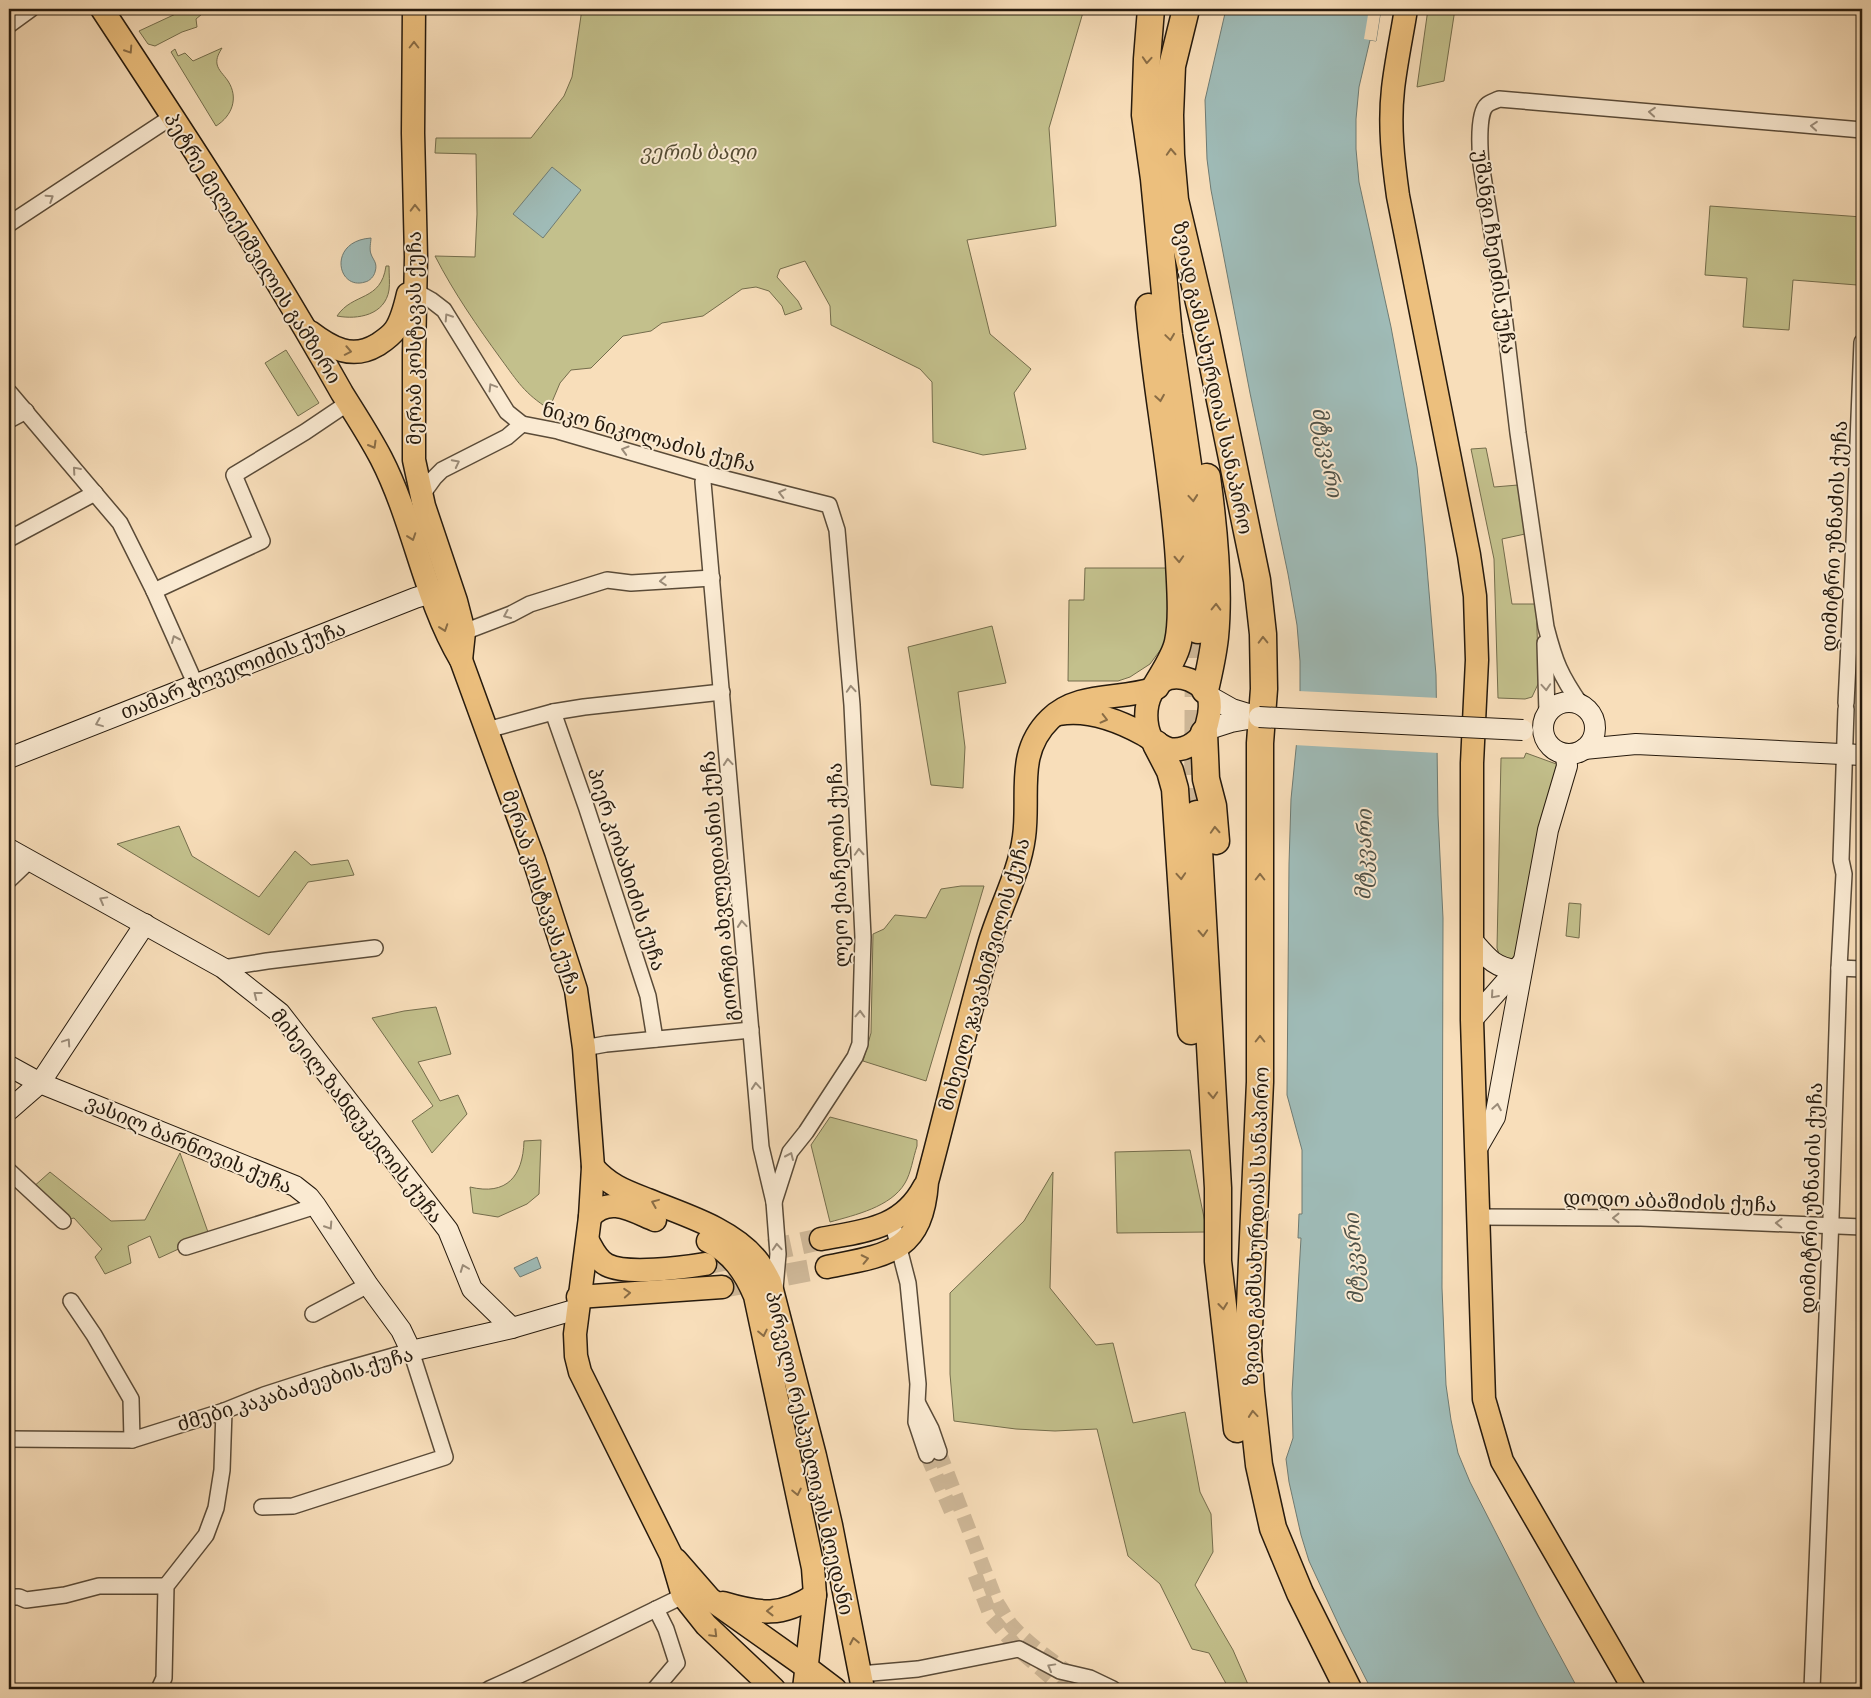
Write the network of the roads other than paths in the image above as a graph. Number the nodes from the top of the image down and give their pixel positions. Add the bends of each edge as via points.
1 (31, 9) edge
2 (102, 9) edge
3 (414, 9) edge
4 (1152, 9) edge
5 (1172, 9) edge
6 (1186, 9) edge
7 (1406, 9) edge
8 (9, 25) edge
9 (1172, 66) junction
10 (173, 116) junction
11 (1862, 130) edge
12 (1175, 200) junction
13 (9, 224) edge
14 (416, 257) junction
15 (415, 290) junction
16 (306, 328) junction
17 (1862, 342) edge
18 (1862, 351) edge
19 (9, 392) edge
20 (348, 403) junction
21 (26, 411) junction
22 (9, 420) edge
23 (522, 424) junction
24 (706, 474) junction
25 (396, 491) joint
26 (95, 493) junction
27 (421, 496) junction
28 (829, 504) joint
29 (9, 539) edge
30 (1858, 542) edge
31 (712, 578) junction
32 (154, 591) junction
33 (432, 592) junction
34 (456, 601) junction
35 (1546, 627) junction
36 (464, 632) junction
37 (1197, 639) junction
38 (462, 660) junction
39 (196, 684) junction
40 (1155, 688) junction
41 (722, 692) junction
42 (1207, 693) junction
43 (1581, 705) junction
44 (553, 712) junction
45 (1056, 714) junction
46 (1232, 715) junction
47 (1546, 716) junction
48 (1594, 723) junction
49 (487, 730) junction
50 (1523, 730) junction
51 (1205, 731) junction
52 (1154, 741) junction
53 (1546, 742) junction
54 (1636, 744) junction
55 (1575, 752) junction
56 (1853, 754) edge
57 (9, 758) edge
58 (1195, 804) junction
59 (9, 849) edge
60 (30, 860) junction
61 (9, 880) edge
62 (146, 924) junction
63 (1472, 940) junction
64 (375, 948) dead end
65 (1520, 966) junction
66 (223, 968) junction
67 (1839, 968) junction
68 (1862, 969) edge
69 (1472, 1020) junction
70 (751, 1030) junction
71 (655, 1039) junction
72 (584, 1048) junction
73 (9, 1066) edge
74 (40, 1083) junction
75 (9, 1110) edge
76 (1476, 1150) junction
77 (592, 1167) junction
78 (9, 1171) edge
79 (927, 1182) junction
80 (774, 1202) junction
81 (316, 1206) junction
82 (590, 1217) junction
83 (1478, 1217) junction
84 (63, 1221) dead end
85 (892, 1221) junction
86 (1831, 1226) junction
87 (1862, 1227) edge
88 (588, 1241) junction
89 (900, 1246) junction
90 (186, 1247) dead end
91 (705, 1264) tunnel mouth
92 (368, 1285) junction
93 (722, 1287) tunnel mouth
94 (774, 1295) junction
95 (71, 1302) dead end
96 (578, 1303) junction
97 (313, 1314) dead end
98 (512, 1328) junction
99 (1248, 1350) junction
100 (411, 1351) junction
101 (224, 1411) junction
102 (9, 1439) edge
103 (132, 1440) junction
104 (933, 1454) tunnel mouth
105 (262, 1507) dead end
106 (672, 1555) junction
107 (166, 1586) junction
108 (815, 1595) junction
109 (683, 1596) junction
110 (9, 1597) edge
111 (710, 1599) junction
112 (656, 1609) junction
113 (779, 1648) junction
114 (806, 1667) junction
115 (766, 1682) edge
116 (857, 1684) edge
117 (160, 1689) edge
118 (489, 1689) edge
119 (655, 1689) edge
120 (804, 1689) edge
121 (835, 1689) edge
122 (1113, 1689) edge
123 (1333, 1689) edge
124 (1348, 1689) edge
125 (1634, 1689) edge
126 (1812, 1689) edge

1 - 8 street
2 -> 10 main road, პეტრე მელიქიშვილის გამზირი
14 -> 3 main road, მერაბ კოსტავას ქუჩა
4 -> 37 highway via 1140,161 1141,206 1152,349 1178,537 1180,601
5 - 9 main road, ზვიად გამსახურდიას სანაპირო
6 - 9 highway, ზვიად გამსახურდიას სანაპირო
7 - 63 main road via 1393,89 1394,167 1475,596 1477,660 1472,764
12 -> 9 highway, ზვიად გამსახურდიას სანაპირო via 1170,115
13 -> 10 street
10 - 16 main road, პეტრე მელიქიშვილის გამზირი
11 -> 35 street, უშანგი ჩხეიძის ქუჩა via 1499,99 1486,105 1482,116 1481,164
37 -> 12 highway via 1216,580 1213,519 1180,285
99 -> 12 highway, ზვიად გამსახურდიას სანაპირო via 1260,1082 1263,634 1256,580 1208,341
14 - 15 main road, მერაბ კოსტავას ქუჩა
16 -> 14 main road via 326,343 349,352 355,353 382,342 394,331 403,312
23 -> 15 street via 507,412 444,310
15 - 27 main road, მერაბ კოსტავას ქუჩა via 413,447
16 - 20 main road, პეტრე მელიქიშვილის გამზირი
17 - 18 street, დიმიტრი უზნაძის ქუჩა
18 - 30 street, დიმიტრი უზნაძის ქუჩა
19 - 21 street
20 -> 25 main road, პეტრე მელიქიშვილის გამზირი
20 - 32 street via 234,475 262,541
21 - 22 street
26 -> 21 street
24 -> 23 street, ნიკო ნიკოლაძის ქუჩა via 558,431
27 -> 23 street, ნიკო ნიკოლაძის ქუჩა via 442,470 507,437
28 -> 24 street, ნიკო ნიკოლაძის ქუჩა
24 - 31 street, გიორგი ახვლედიანის ქუჩა
25 -> 33 main road, მერაბ კოსტავას ქუჩა
26 - 29 street
26 - 32 street via 120,524
27 - 34 main road, მერაბ კოსტავას ქუჩა
80 -> 28 street, ლეო ქიაჩელის ქუჩა via 790,1152 806,1132 860,1044 863,937 852,706 837,530
30 - 56 street, დიმიტრი უზნაძის ქუჩა via 1846,706
31 -> 36 street via 632,583 606,580 530,604
31 - 41 street, გიორგი ახვლედიანის ქუჩა
39 -> 32 street
33 - 34 street via 444,592
33 -> 38 main road, მერაბ კოსტავას ქუჩა via 447,636
33 - 39 street, თამარ ჭოველიძის ქუჩა
34 - 36 main road, მერაბ კოსტავას ქუჩა
35 - 43 street, უშანგი ჩხეიძის ქუჩა via 1560,672
35 -> 47 street, უშანგი ჩხეიძის ქუჩა
36 - 38 main road, მერაბ კოსტავას ქუჩა
37 - 40 highway via 1171,661
37 - 42 highway
38 - 49 main road, მერაბ კოსტავას ქუჩა
39 -> 57 street, თამარ ჭოველიძის ქუჩა
40 - 42 main road, მიხეილ ჯავახიშვილის ქუჩა via 1163,681 1176,678 1192,681
40 - 45 main road, მიხეილ ჯავახიშვილის ქუჩა via 1077,702
40 - 52 main road via 1148,700 1146,714 1146,723
41 - 44 street
70 -> 41 street, გიორგი ახვლედიანის ქუჩა
42 - 46 street
42 - 51 main road via 1209,713
43 - 47 street via 1563,703 1554,706
43 - 48 street via 1588,710
44 - 49 street
44 - 71 street, პიერ კობახიძის ქუჩა via 648,996
45 -> 52 main road via 1097,717 1122,724
45 - 79 main road, მიხეილ ჯავახიშვილის ქუჩა via 1036,737 1028,758 1022,853 988,947
46 - 50 street, bridge
46 - 51 street
47 - 50 street
47 - 53 street via 1543,731
48 - 54 street via 1610,735
48 - 55 street via 1595,733 1591,742
49 - 72 main road, მერაბ კოსტავას ქუჩა via 576,990
50 - 53 street
51 - 52 main road via 1191,745 1180,749
51 - 58 highway via 1206,779
52 - 58 highway via 1170,771 1175,789
53 - 55 street via 1554,750
54 - 55 street
54 - 56 street
55 - 65 street via 1567,766 1548,830
56 - 67 street, დიმიტრი უზნაძის ქუჩა via 1841,860 1844,874
99 -> 58 highway via 1237,1266 1214,816
58 -> 123 highway, ზვიად გამსახურდიას სანაპირო via 1198,1141 1204,1194 1218,1257 1244,1474 1251,1509 1274,1578 1306,1644
59 - 60 street, მიხეილ ზანდუკელის ქუჩა
60 - 61 street
62 -> 60 street, მიხეილ ზანდუკელის ქუჩა
62 - 66 street, მიხეილ ზანდუკელის ქუჩა
74 -> 62 street
63 - 65 street via 1502,968
63 - 69 main road
64 - 66 street
65 -> 69 street
76 -> 65 street via 1495,1117
98 -> 66 street, მიხეილ ზანდუკელის ქუჩა via 472,1289 448,1230 280,1013
67 - 68 street
67 - 86 street, დიმიტრი უზნაძის ქუჩა
69 - 76 main road
70 - 71 street
80 -> 70 street, გიორგი ახვლედიანის ქუჩა via 761,1148
71 - 72 street
72 - 77 main road, მერაბ კოსტავას ქუჩა
73 - 74 street, ვასილ ბარნოვის ქუჩა
74 - 75 street
74 - 81 street, ვასილ ბარნოვის ქუჩა via 295,1186
76 - 83 main road
77 - 82 main road, მერაბ კოსტავას ქუჩა
94 -> 77 main road, პირველი რესპუბლიკის მოედანი via 756,1259 736,1242 709,1226 609,1183
78 - 84 street
79 - 85 main road, მიხეილ ჯავახიშვილის ქუჩა via 912,1206
79 - 89 main road, მიხეილ ჯავახიშვილის ქუჩა via 920,1220
94 -> 80 street, გიორგი ახვლედიანის ქუჩა via 778,1254
81 - 90 street
81 -> 92 street, ვასილ ბარნოვის ქუჩა
82 - 88 main road, მერაბ კოსტავას ქუჩა
82 -> 108 main road, პირველი რესპუბლიკის მოედანი via 610,1205 632,1210 717,1245 746,1275 755,1296 813,1568
86 -> 83 street, დოდო აბაშიძის ქუჩა via 1641,1218
83 - 125 main road via 1484,1399 1502,1461
85 - 89 street
85 -> 89 main road, მიხეილ ჯავახიშვილის ქუჩა via 876,1228 822,1239 831,1243 834,1252 828,1267 881,1255
86 - 87 street, დოდო აბაშიძის ქუჩა
86 - 126 street, დიმიტრი უზნაძის ქუჩა
88 - 91 main road via 599,1260 616,1269
88 - 96 main road, მერაბ კოსტავას ქუჩა
89 - 104 street via 908,1283 918,1384 916,1422
92 - 97 street
92 - 100 street, ვასილ ბარნოვის ქუჩა via 401,1330
96 -> 93 main road
116 -> 94 main road, პირველი რესპუბლიკის მოედანი via 829,1516
95 - 103 street via 131,1399
96 - 98 street, ძმები კაკაბაძეების ქუჩა
96 - 106 main road, მერაბ კოსტავას ქუჩა via 575,1339 580,1372
98 - 100 street, ძმები კაკაბაძეების ქუჩა
124 -> 99 highway, ზვიად გამსახურდიას სანაპირო via 1300,1593 1273,1528 1259,1465
100 - 101 street, ძმები კაკაბაძეების ქუჩა via 264,1395
100 - 105 street via 445,1457 293,1506
101 - 103 street, ძმები კაკაბაძეების ქუჩა
101 - 107 street via 222,1470 216,1508 206,1535
102 - 103 street, ძმები კაკაბაძეების ქუჩა
106 - 109 main road
106 - 111 main road
107 - 110 street via 99,1586 26,1600
107 - 117 street via 164,1678
108 -> 111 main road via 802,1604 783,1610 751,1611
108 - 114 main road, პირველი რესპუბლიკის მოედანი
109 - 112 street
109 -> 115 main road via 706,1625
111 - 113 main road
112 - 118 street
112 - 119 street via 677,1662
113 - 114 main road
113 - 115 main road via 781,1668 778,1674 766,1678
114 - 120 main road, პირველი რესპუბლიკის მოედანი
114 - 121 main road
122 -> 116 street via 1090,1678 1060,1671 1019,1649

